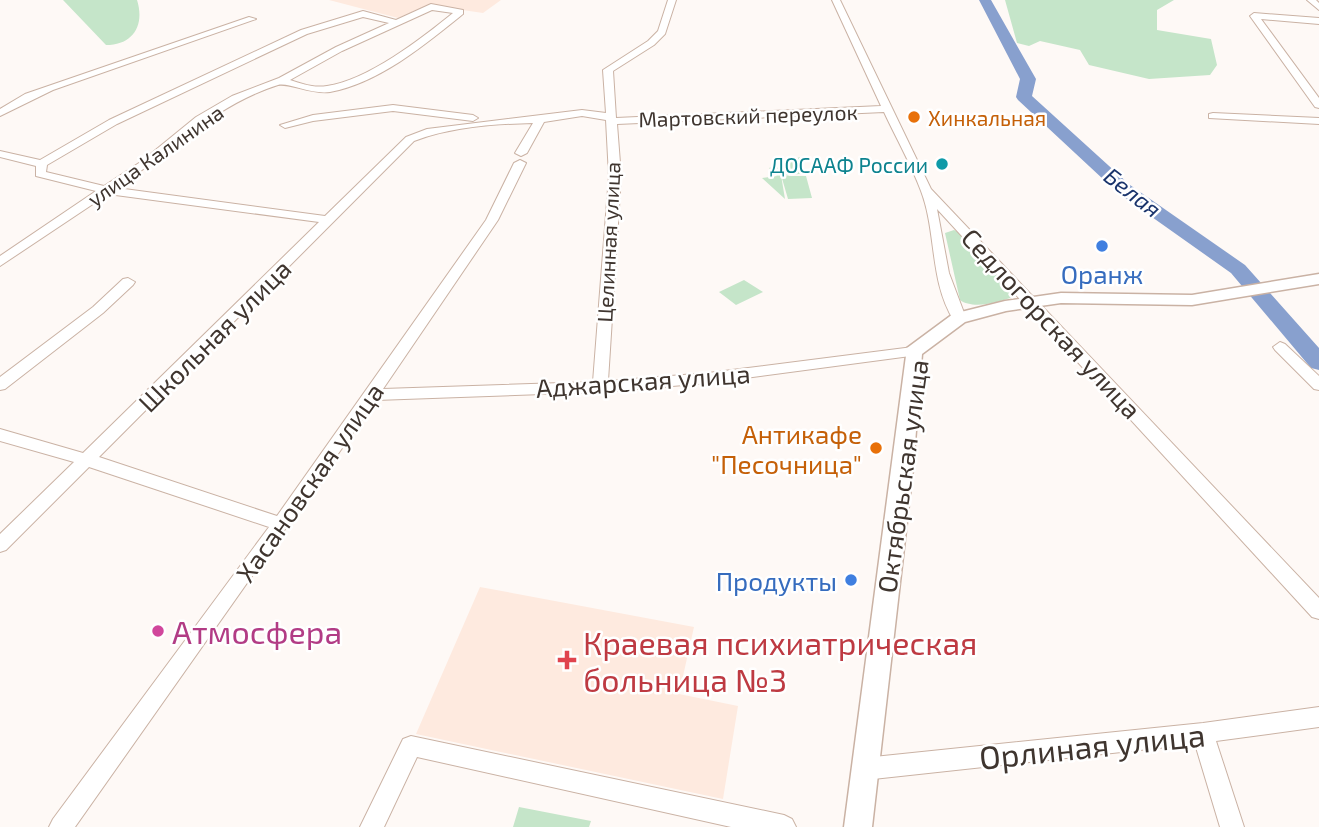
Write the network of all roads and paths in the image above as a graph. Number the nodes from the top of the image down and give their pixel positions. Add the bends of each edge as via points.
1 (673, 0) edge
2 (835, 0) edge
3 (1311, 0) edge
4 (1319, 7) edge
5 (252, 19) dead end
6 (1319, 21) edge
7 (395, 22) junction
8 (282, 80) junction
9 (1319, 105) edge
10 (886, 109) junction
11 (0, 113) edge
12 (1213, 116) dead end
13 (610, 119) junction
14 (540, 120) junction
15 (504, 121) junction
16 (1319, 121) edge
17 (285, 125) dead end
18 (431, 131) joint
19 (0, 154) edge
20 (42, 164) junction
21 (105, 190) junction
22 (926, 190) junction
23 (330, 220) junction
24 (0, 262) edge
25 (1319, 279) edge
26 (128, 282) dead end
27 (1033, 301) junction
28 (959, 318) junction
29 (1280, 347) dead end
30 (913, 352) junction
31 (0, 385) edge
32 (1319, 385) edge
33 (600, 387) junction
34 (372, 395) junction
35 (0, 435) edge
36 (88, 460) junction
37 (281, 524) junction
38 (0, 545) edge
39 (1319, 611) edge
40 (1319, 717) edge
41 (1203, 733) junction
42 (864, 769) junction
43 (61, 827) edge
44 (372, 827) edge
45 (783, 827) edge
46 (858, 827) edge
47 (1232, 827) edge

1 - 13 street, Целинная улица via 662,32 608,70
2 - 10 street, Седлогорская улица
3 - 4 street
5 - 11 street via 50,88
6 - 9 street via 1254,16
7 - 8 street, улица Калинина
7 - 8 street, улица Калинина via 431,7 460,12 412,48 327,90
7 - 20 street, улица Калинина via 363,14 304,33 113,122
8 - 21 street, улица Калинина via 236,98 200,119
10 - 13 street, Мартовский переулок
10 - 22 street, Седлогорская улица
12 - 16 street
13 - 14 street, Мартовский переулок via 582,113
13 - 33 street, Целинная улица via 615,176
14 - 15 street, Мартовский переулок
14 - 34 street, Хасановская улица via 492,220
15 - 17 street, Мартовский переулок via 393,108
15 - 18 street, Мартовский переулок
18 - 23 street, Школьная улица via 410,139
19 - 20 street
20 - 21 street via 40,174
21 - 23 street
21 - 24 street, улица Калинина
22 - 27 street, Седлогорская улица
22 - 28 street via 946,292
23 - 36 street, Школьная улица
25 - 27 main road via 1192,300
26 - 31 street
27 - 28 main road
27 - 39 street, Седлогорская улица
28 - 30 main road, Октябрьская улица
29 - 32 street
30 - 33 street, Аджарская улица
30 - 42 main road, Октябрьская улица via 903,469
33 - 34 street, Аджарская улица
34 - 37 street, Хасановская улица
35 - 36 street
36 - 37 street
36 - 38 street, Школьная улица
37 - 43 street, Хасановская улица
40 - 41 street, Орлиная улица
41 - 42 street, Орлиная улица
41 - 47 street
42 - 46 main road, Октябрьская улица
44 - 45 street via 411,746

